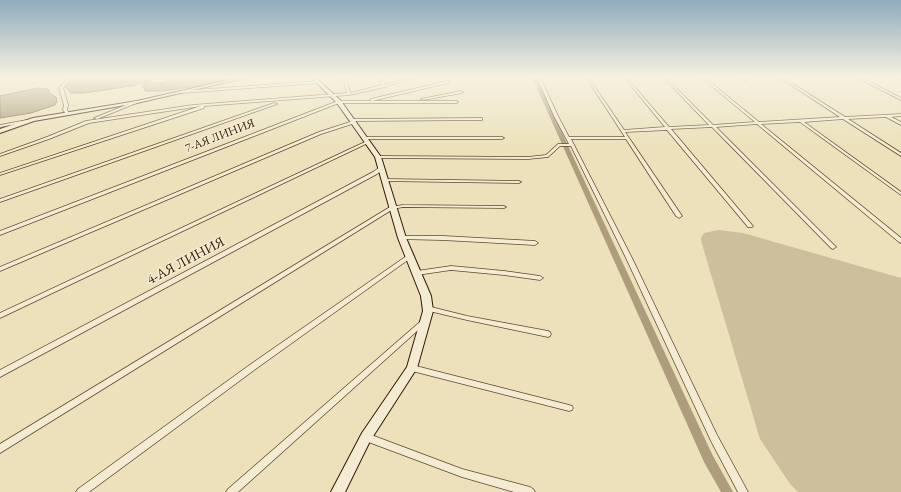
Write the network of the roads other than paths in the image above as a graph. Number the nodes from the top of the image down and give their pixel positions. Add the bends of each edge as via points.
1 (65, 100) edge
2 (146, 100) edge
3 (261, 100) edge
4 (372, 100) edge
5 (419, 100) edge
6 (549, 100) edge
7 (602, 100) edge
8 (644, 100) edge
9 (687, 100) edge
10 (729, 100) edge
11 (816, 100) edge
12 (137, 102) junction
13 (339, 102) junction
14 (364, 102) junction
15 (408, 102) junction
16 (456, 102) dead end
17 (213, 104) junction
18 (275, 104) dead end
19 (68, 114) junction
20 (901, 115) edge
21 (887, 116) junction
22 (844, 118) junction
23 (481, 119) dead end
24 (33, 120) junction
25 (353, 121) junction
26 (801, 121) junction
27 (87, 122) junction
28 (757, 123) junction
29 (901, 124) edge
30 (0, 126) edge
31 (713, 126) junction
32 (668, 128) junction
33 (0, 131) edge
34 (622, 131) junction
35 (502, 138) dead end
36 (568, 138) junction
37 (626, 138) junction
38 (367, 140) junction
39 (570, 145) junction
40 (0, 155) edge
41 (901, 155) edge
42 (378, 157) junction
43 (382, 168) junction
44 (0, 174) edge
45 (385, 180) junction
46 (519, 182) dead end
47 (901, 194) edge
48 (0, 201) edge
49 (504, 207) dead end
50 (392, 208) junction
51 (679, 216) dead end
52 (750, 226) dead end
53 (0, 233) edge
54 (402, 238) junction
55 (901, 241) edge
56 (536, 243) dead end
57 (833, 247) dead end
58 (410, 256) junction
59 (0, 270) edge
60 (417, 272) junction
61 (540, 278) dead end
62 (427, 308) junction
63 (0, 316) edge
64 (426, 320) junction
65 (548, 334) dead end
66 (412, 368) junction
67 (0, 374) edge
68 (568, 408) dead end
69 (366, 437) junction
70 (0, 449) edge
71 (345, 478) junction
72 (81, 492) edge
73 (232, 492) edge
74 (332, 492) edge
75 (338, 492) edge
76 (530, 492) edge
77 (743, 492) edge

1 - 19 street
2 - 12 street
3 - 17 street
4 - 14 street
5 - 15 street
6 - 36 street
7 - 34 street
8 - 32 street
9 - 31 street
10 - 28 street
11 - 22 street
12 - 19 street
12 - 27 street
13 - 14 street, 7-АЯ ЛИНИЯ
13 - 25 street
13 - 53 street, 7-АЯ ЛИНИЯ
14 - 15 street, 7-АЯ ЛИНИЯ
15 - 16 street, 7-АЯ ЛИНИЯ
17 - 27 street
17 - 44 street
18 - 48 street
19 - 24 street
20 - 21 street
21 - 22 street
21 - 29 street
22 - 26 street
22 - 41 street
23 - 25 street
24 - 30 street
24 - 33 street
25 - 38 street
25 - 59 street
26 - 28 street
26 - 47 street
27 - 40 street
28 - 31 street
28 - 55 street
31 - 32 street
31 - 57 street
32 - 34 street
32 - 52 street
34 - 37 street
35 - 38 street
36 - 37 street
36 - 39 street
37 - 51 street
38 - 42 street
38 - 63 street
39 - 42 street via 559,145 546,156 528,158
39 - 77 street via 629,258 714,438
42 - 43 street
43 - 45 street
43 - 67 street, 4-АЯ ЛИНИЯ
45 - 46 street
45 - 50 street
49 - 50 street
50 - 54 street
50 - 70 street
54 - 56 street
54 - 58 street
58 - 60 street
58 - 72 street
60 - 61 street via 451,268
60 - 62 street via 426,296
62 - 64 street
62 - 65 street
64 - 66 street
64 - 73 street
66 - 68 street
66 - 69 street
69 - 71 street
69 - 76 street via 462,473
71 - 74 street
71 - 75 street

